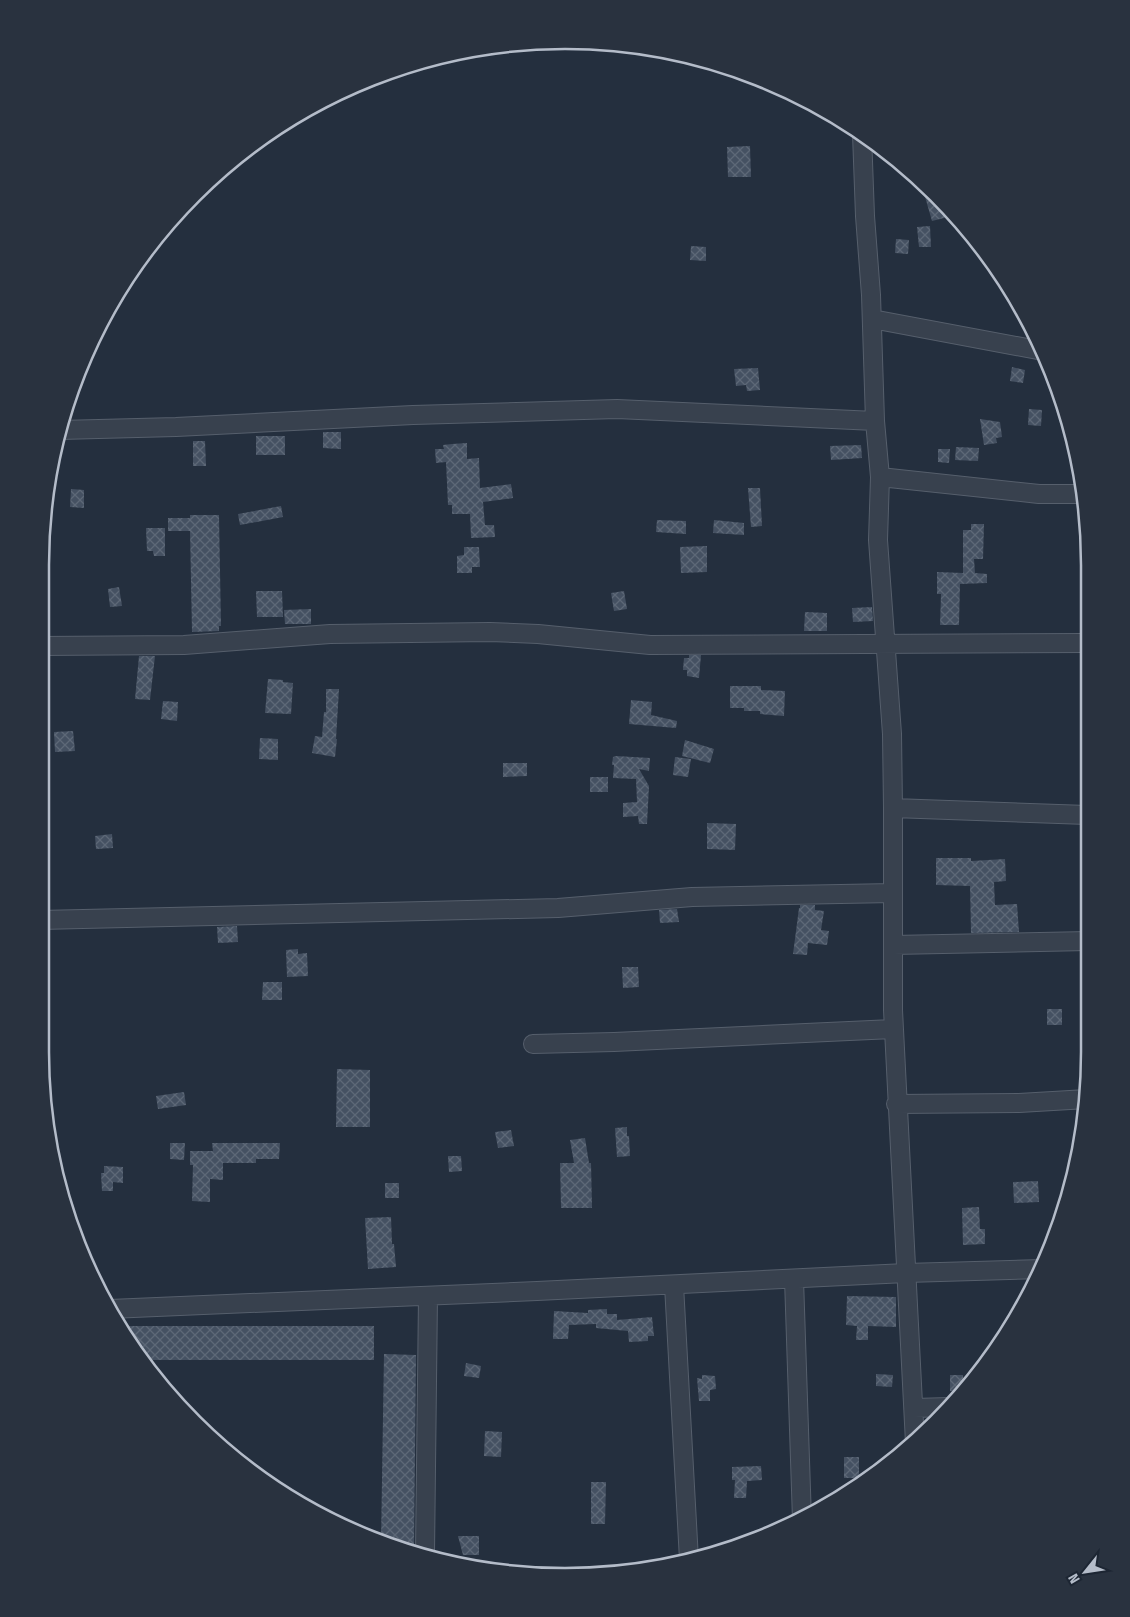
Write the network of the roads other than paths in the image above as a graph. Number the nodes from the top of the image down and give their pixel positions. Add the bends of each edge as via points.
1 (863, 143) edge
2 (872, 319) junction
3 (1034, 350) edge
4 (875, 421) junction
5 (66, 430) edge
6 (880, 477) junction
7 (1076, 494) edge
8 (1081, 643) edge
9 (885, 644) junction
10 (49, 646) edge
11 (893, 808) junction
12 (1081, 815) edge
13 (893, 893) junction
14 (49, 920) edge
15 (1081, 941) edge
16 (893, 945) junction
17 (894, 1028) junction
18 (533, 1044) dead end
19 (1079, 1099) edge
20 (896, 1104) junction
21 (1033, 1269) edge
22 (906, 1273) junction
23 (794, 1279) junction
24 (674, 1285) junction
25 (428, 1296) junction
26 (117, 1309) edge
27 (939, 1407) edge
28 (914, 1408) junction
29 (915, 1431) edge
30 (802, 1510) edge
31 (425, 1549) edge
32 (689, 1553) edge

1 - 2 street
2 - 3 street
2 - 4 street
4 - 5 street via 617,409
4 - 6 street
6 - 7 street via 1039,494
6 - 9 street via 878,540
8 - 9 street
9 - 10 street via 650,645 490,632 330,634 184,645
9 - 11 street via 892,734
11 - 12 street
11 - 13 street
13 - 14 street via 692,897 558,908
13 - 16 street
15 - 16 street
16 - 17 street
17 - 18 street
17 - 20 street
19 - 20 street
20 - 22 street
21 - 22 street
22 - 23 street
22 - 28 street
23 - 24 street
23 - 30 street
24 - 25 street
24 - 32 street
25 - 26 street
25 - 31 street
27 - 28 street
28 - 29 street

